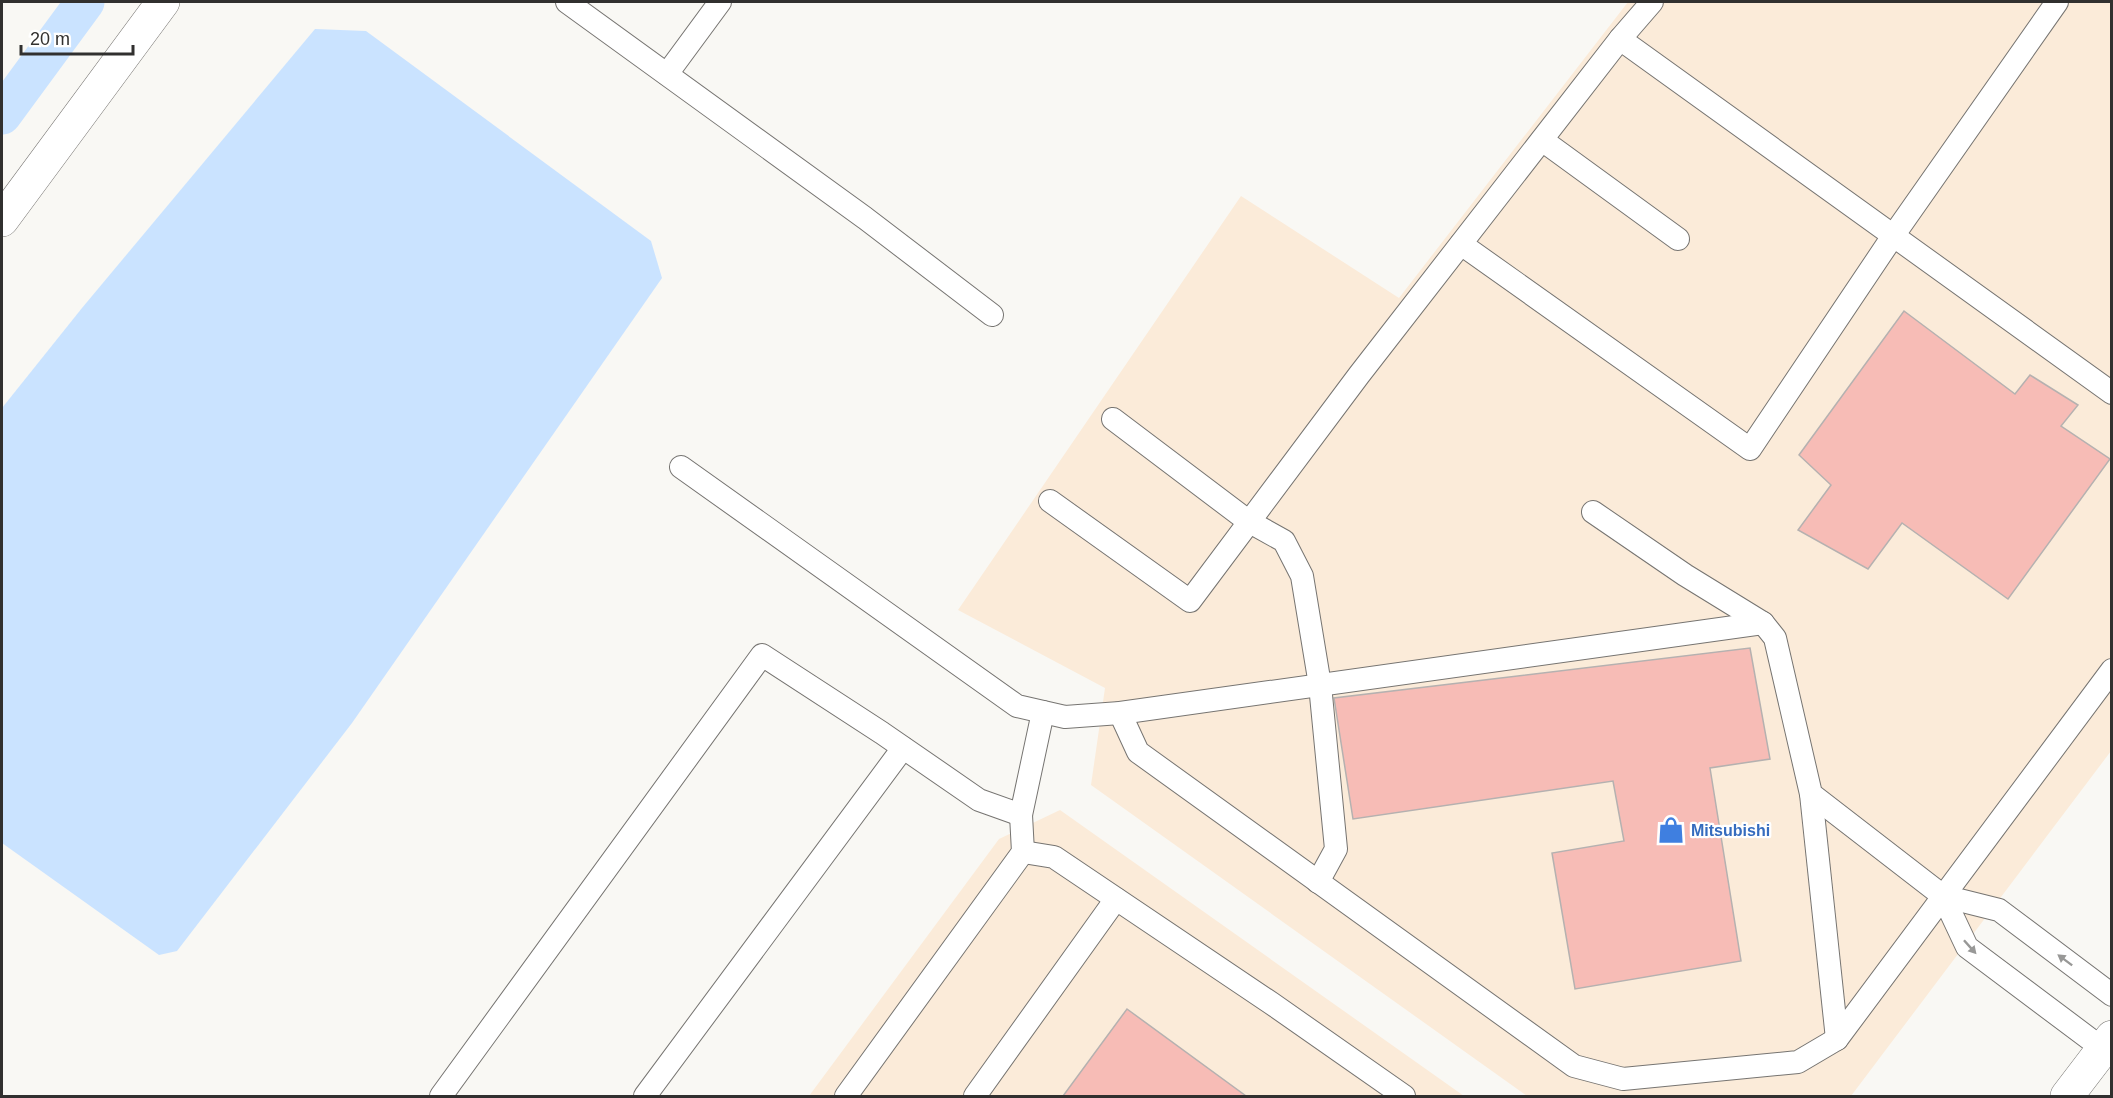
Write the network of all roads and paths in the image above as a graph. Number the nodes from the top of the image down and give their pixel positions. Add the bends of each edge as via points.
1 (163, 2) edge
2 (567, 2) edge
3 (720, 2) edge
4 (1652, 2) edge
5 (2057, 2) edge
6 (1620, 39) junction
7 (667, 74) junction
8 (1542, 140) junction
9 (2, 220) edge
10 (1893, 236) junction
11 (1678, 239) dead end
12 (1461, 244) junction
13 (992, 315) dead end
14 (2112, 393) edge
15 (1113, 419) dead end
16 (681, 467) dead end
17 (1050, 501) dead end
18 (1593, 512) dead end
19 (1248, 521) junction
20 (1763, 623) junction
21 (2112, 670) edge
22 (1320, 685) junction
23 (1043, 712) junction
24 (1120, 713) junction
25 (903, 748) junction
26 (1811, 794) junction
27 (1021, 815) junction
28 (1023, 852) junction
29 (1318, 882) junction
30 (1943, 896) junction
31 (1116, 899) junction
32 (2112, 995) edge
33 (1837, 1039) junction
34 (2107, 1043) edge
35 (441, 1096) edge
36 (645, 1096) edge
37 (846, 1096) edge
38 (975, 1096) edge
39 (1404, 1096) edge
40 (2067, 1096) edge

1 - 9 street
2 - 7 lane
3 - 7 lane
4 - 6 lane
5 - 10 lane
6 - 8 lane
6 - 10 lane
7 - 13 lane
8 - 11 lane
8 - 12 lane
10 - 12 lane via 1750,449
10 - 14 lane
12 - 19 lane
15 - 19 lane
16 - 23 lane via 1017,706
17 - 19 lane via 1190,601
18 - 20 lane
19 - 22 lane via 1284,541 1302,576
20 - 22 lane
20 - 26 lane via 1775,638
21 - 30 lane
22 - 24 lane
22 - 29 lane via 1336,849
23 - 24 lane via 1065,717
23 - 27 lane
24 - 29 lane via 1138,752
25 - 27 lane via 979,800
25 - 35 lane via 762,655
25 - 36 lane
26 - 30 lane
26 - 33 lane
27 - 28 lane
28 - 31 lane via 1054,857
28 - 37 lane
29 - 33 lane via 1574,1066 1623,1080 1798,1062
32 -> 30 lane via 1999,910
30 - 33 lane
30 -> 34 lane via 1967,947
31 - 38 lane
31 - 39 lane
34 - 40 street

